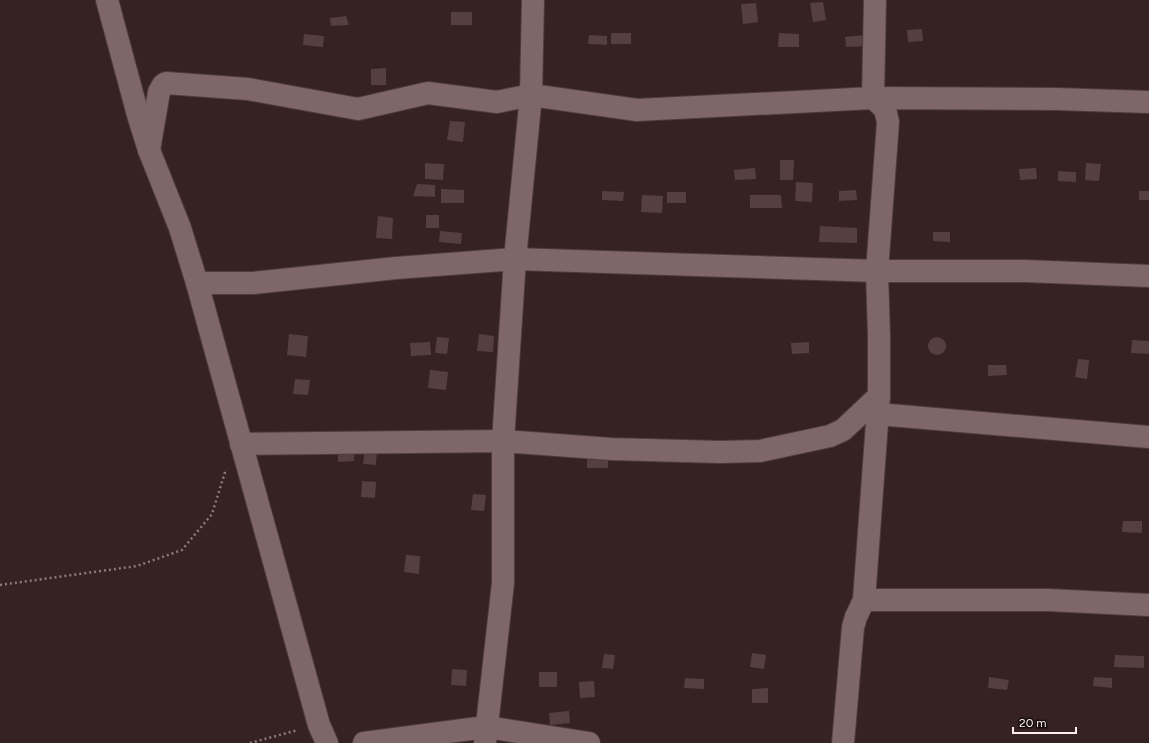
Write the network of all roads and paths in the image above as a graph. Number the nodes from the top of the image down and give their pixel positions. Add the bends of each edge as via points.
1 (107, 0) edge
2 (533, 0) edge
3 (875, 0) edge
4 (531, 95) junction
5 (873, 98) junction
6 (1149, 102) edge
7 (149, 150) junction
8 (515, 259) junction
9 (877, 271) junction
10 (1149, 276) edge
11 (197, 283) junction
12 (878, 405) junction
13 (1149, 437) edge
14 (503, 441) junction
15 (241, 444) junction
16 (226, 468) dead end
17 (0, 584) edge
18 (864, 600) junction
19 (1149, 605) edge
20 (323, 734) edge
21 (485, 735) edge
22 (250, 743) edge
23 (364, 743) edge
24 (589, 743) edge
25 (844, 743) edge

1 - 7 street
2 - 4 street
3 - 5 street
4 - 5 street via 637,110
4 - 7 street via 497,102 428,93 358,109 248,89 166,84 160,92
4 - 8 street
5 - 6 street
5 - 9 street via 885,109 888,122
7 - 11 street via 180,228
8 - 9 street
8 - 11 street via 253,283
8 - 14 street
9 - 10 street via 1025,271
9 - 12 street
11 - 15 street
12 - 13 street
12 - 14 street via 843,430 830,436 760,451 611,449
12 - 18 street
14 - 15 street
14 - 21 street via 503,583
15 - 20 street
16 - 17 path via 212,514 182,550 137,566
18 - 19 street via 1048,600
18 - 25 street via 853,627
20 - 22 path
21 - 23 street
21 - 24 street

